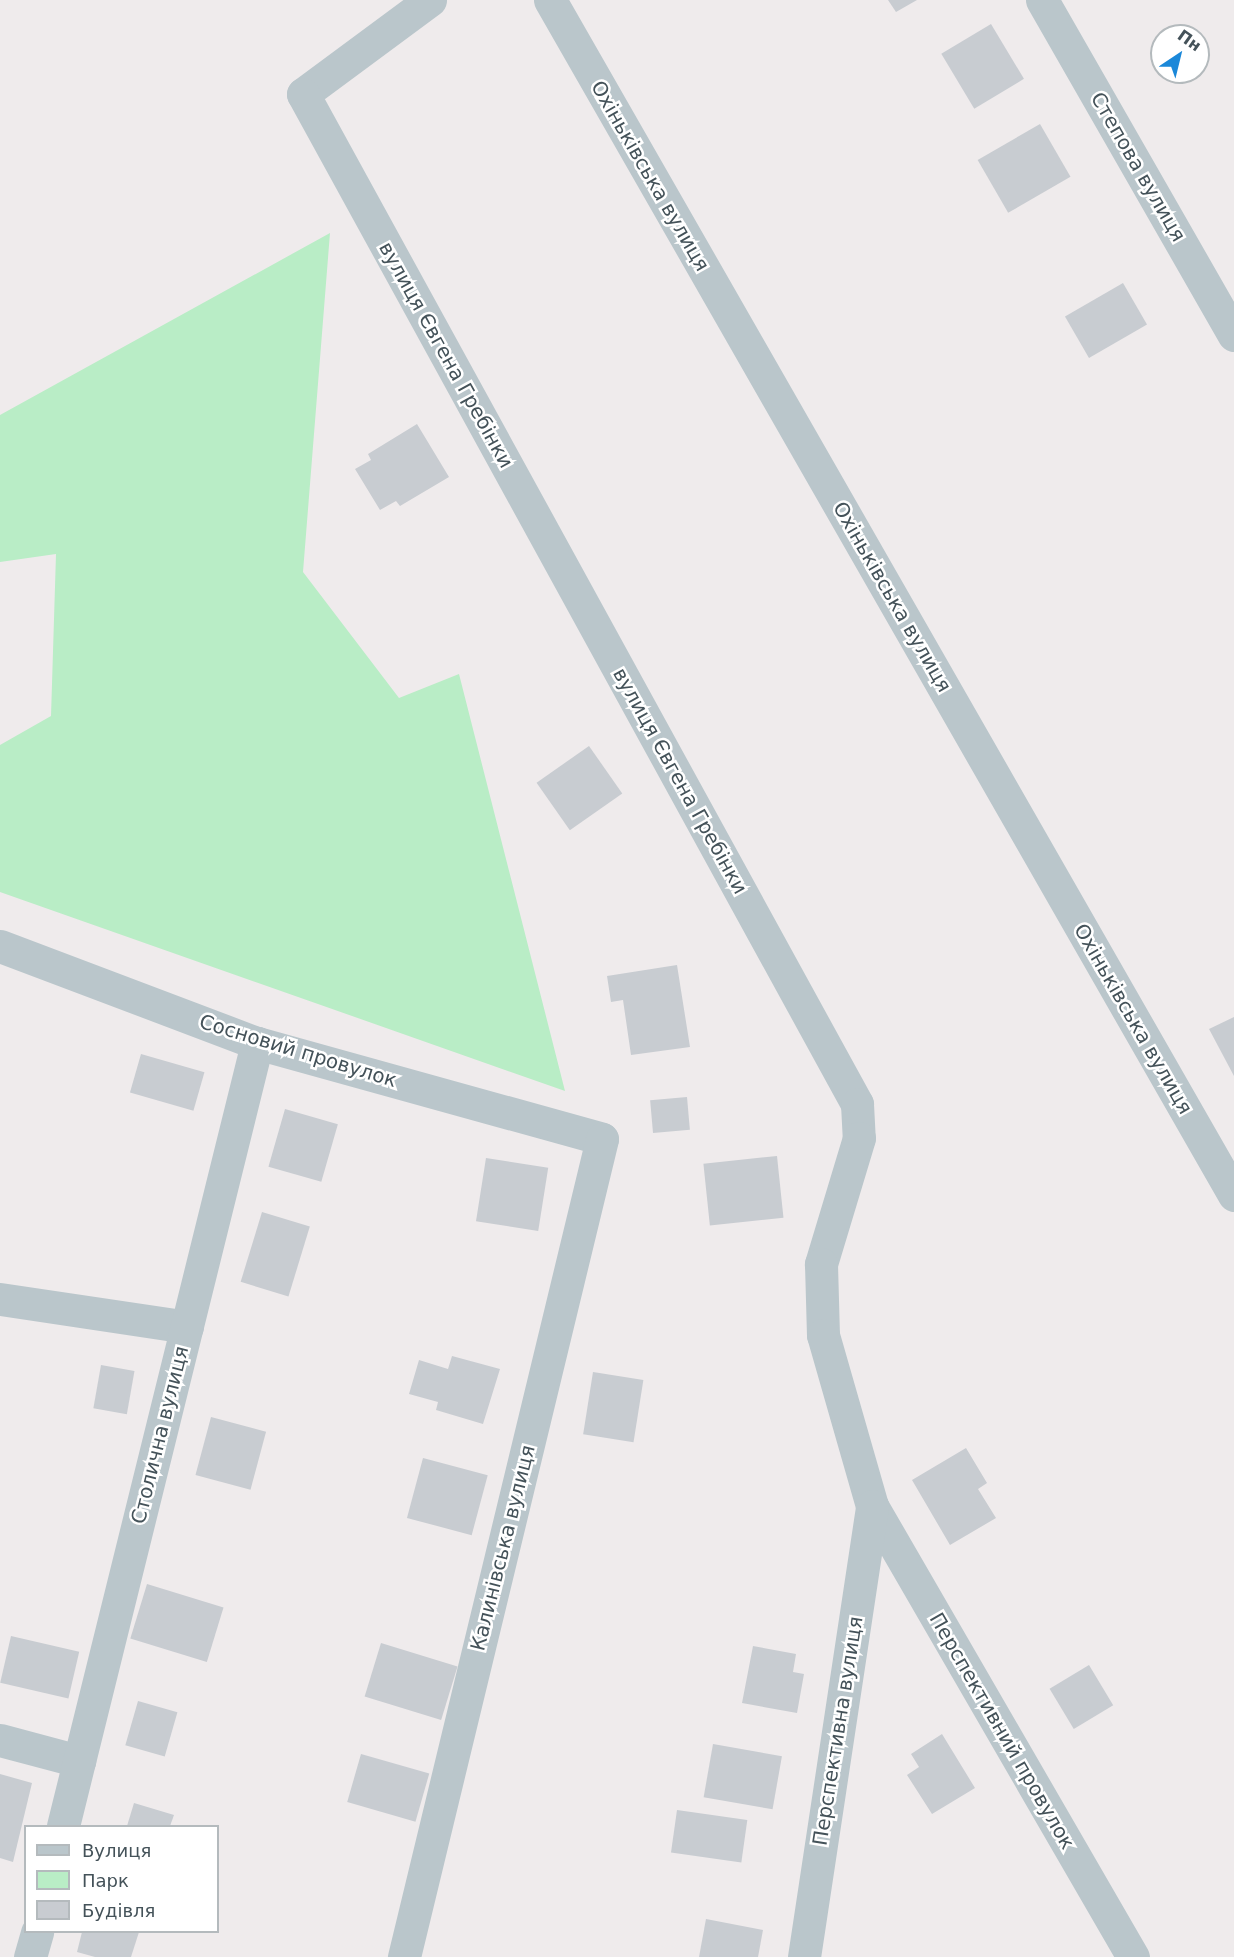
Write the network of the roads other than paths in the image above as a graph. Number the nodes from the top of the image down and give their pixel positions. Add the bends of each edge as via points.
1 (430, 0) edge
2 (550, 0) edge
3 (1042, 0) edge
4 (1234, 335) edge
5 (0, 946) edge
6 (257, 1042) junction
7 (602, 1139) joint
8 (1234, 1195) edge
9 (0, 1299) edge
10 (187, 1327) junction
11 (872, 1506) junction
12 (0, 1740) edge
13 (79, 1761) junction
14 (63, 1825) edge
15 (37, 1933) edge
16 (30, 1957) edge
17 (404, 1957) edge
18 (804, 1957) edge
19 (1133, 1957) edge

1 - 11 street, вулиця Євгена Гребінки via 303,94 857,1104 859,1138 821,1264 823,1335
2 - 8 street, Охіньківська вулиця
3 - 4 street, Степова вулиця
5 - 6 street, Сосновий провулок
6 - 7 street, Сосновий провулок
6 - 10 street, Столична вулиця
7 - 17 street, Калинівська вулиця
9 - 10 street
10 - 13 street, Столична вулиця
11 - 18 street, Перспективна вулиця
11 - 19 street, Перспективний провулок
12 - 13 street
13 - 14 street, Столична вулиця
15 - 16 street

